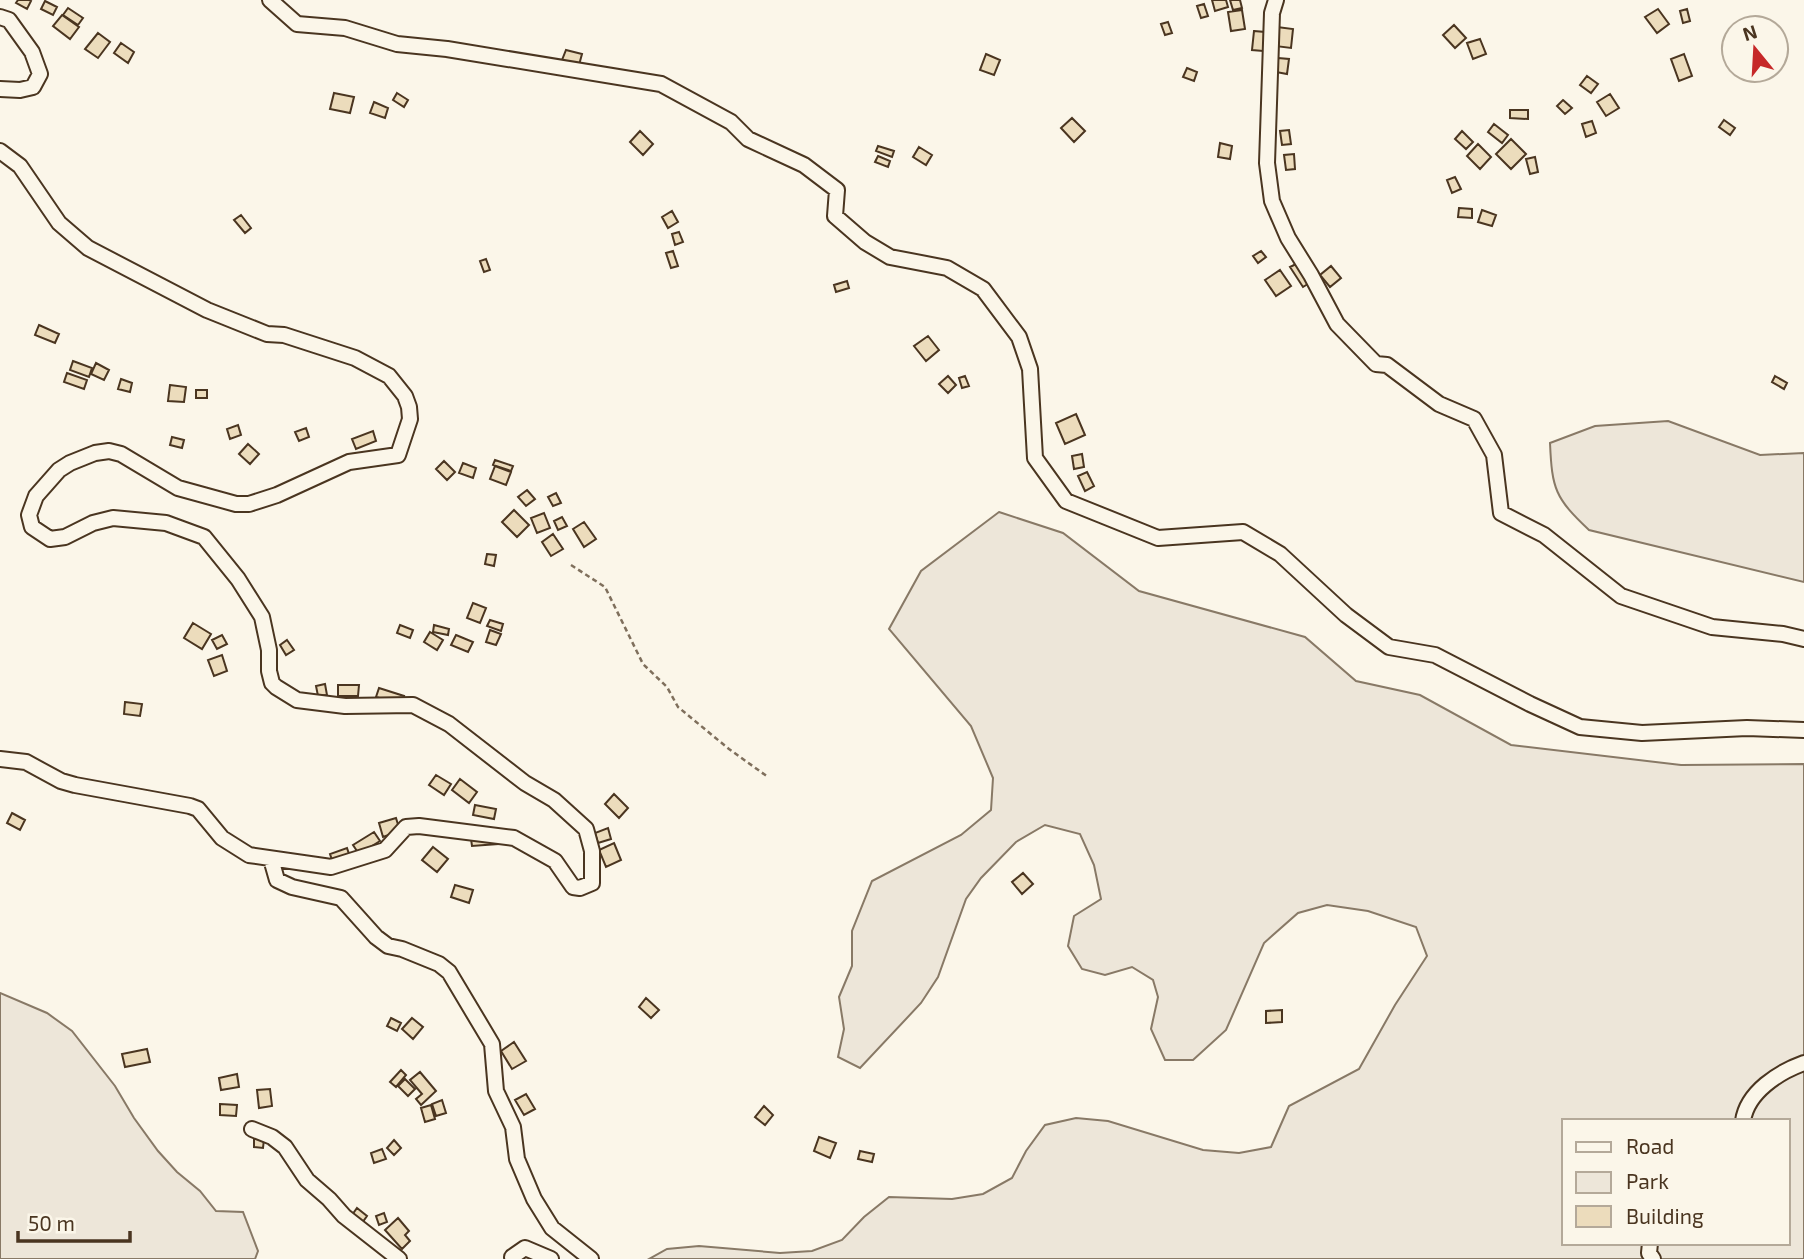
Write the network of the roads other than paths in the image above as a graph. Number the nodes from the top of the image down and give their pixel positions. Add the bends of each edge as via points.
1 (270, 0) edge
2 (1276, 0) edge
3 (0, 17) edge
4 (0, 89) edge
5 (0, 151) edge
6 (1804, 639) edge
7 (1804, 730) edge
8 (0, 759) edge
9 (271, 859) junction
10 (1804, 1063) edge
11 (1743, 1119) edge
12 (252, 1129) dead end
13 (399, 1259) edge
14 (514, 1259) edge
15 (551, 1259) edge
16 (591, 1259) edge

1 - 7 street via 297,24 345,28 397,44 661,84 731,122 748,139 804,165 837,191 835,216 865,242 890,257 947,268 983,289 1019,337 1030,369 1035,458 1066,501 1158,538 1242,532 1280,554 1346,615 1389,647 1435,655 1580,727 1642,733
2 - 6 street via 1267,163 1272,201 1337,324 1376,364 1387,365 1439,404 1474,419 1494,455 1501,513 1544,535 1621,596 1712,627
3 - 4 street via 9,20 32,52 40,74 33,86
5 - 9 street via 20,166 60,223 88,248 207,310 378,368 398,385 409,407 410,419 398,455 349,462 249,504 178,488 121,454 95,453 60,470 36,496 29,515 32,527 50,539 113,518 166,523 204,537 262,617 269,671 276,687 297,700 345,706 413,705 449,724 586,828 592,850 592,883 573,887 555,861 514,838 419,826 406,827 385,850 331,867
8 - 9 street via 26,762 75,785 190,806 242,852
9 - 16 street via 277,880 341,898 388,946 449,972 492,1044 496,1091 513,1127 517,1159 534,1199 552,1228
10 - 11 street via 1770,1080 1744,1111
12 - 13 street via 285,1147 307,1180
14 - 15 street via 525,1248

